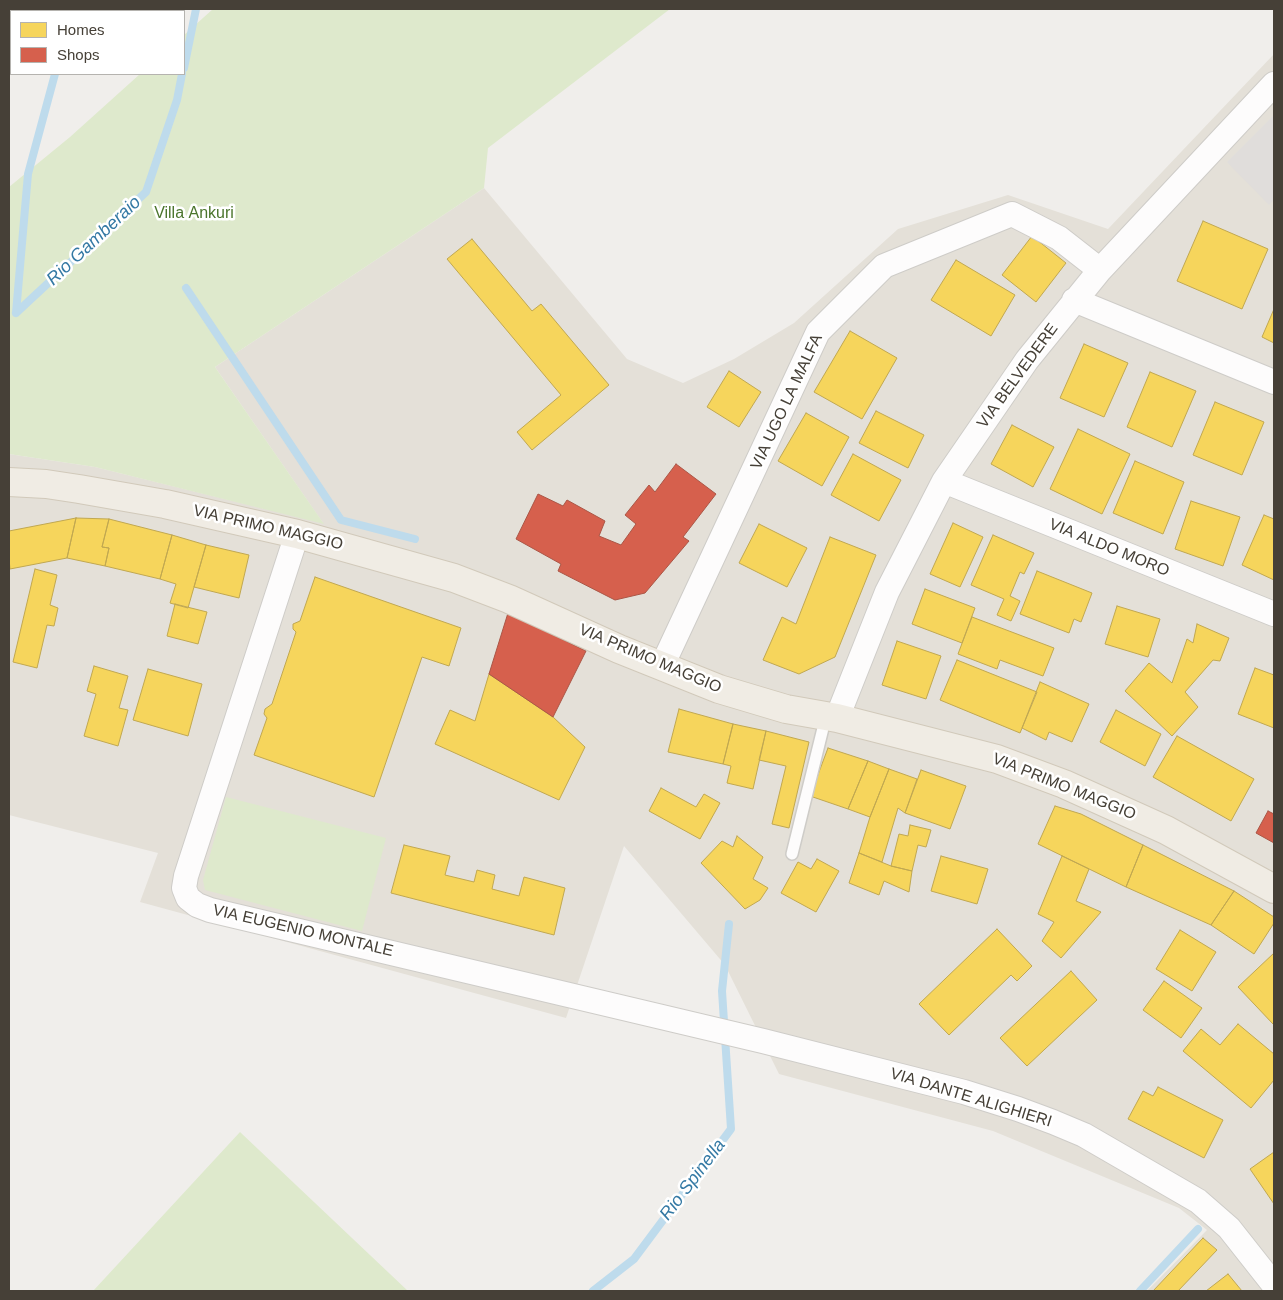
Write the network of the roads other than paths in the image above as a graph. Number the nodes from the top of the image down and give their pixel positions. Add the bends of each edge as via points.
1 (1274, 84) edge
2 (1100, 270) junction
3 (1074, 300) junction
4 (1274, 382) edge
5 (9, 482) edge
6 (944, 482) junction
7 (297, 534) junction
8 (1274, 614) edge
9 (662, 666) junction
10 (832, 717) junction
11 (792, 854) dead end
12 (1274, 888) edge
13 (763, 1040) joint
14 (1274, 1285) edge

1 - 2 street, VIA BELVEDERE
2 - 3 street, VIA BELVEDERE
2 - 9 street, VIA UGO LA MALFA via 1059,238 1012,214 884,266 818,332
3 - 4 street
3 - 6 street, VIA BELVEDERE via 1027,360
5 - 7 main road, VIA PRIMO MAGGIO via 46,484 120,496
6 - 8 street, VIA ALDO MORO
6 - 10 street, VIA BELVEDERE via 887,592
7 - 9 main road, VIA PRIMO MAGGIO via 454,578
7 - 13 street, VIA EUGENIO MONTALE via 186,876 184,888 188,898 210,910
9 - 10 main road, VIA PRIMO MAGGIO via 753,700
10 - 11 lane
10 - 12 main road, VIA PRIMO MAGGIO via 996,759 1064,784 1166,830
13 - 14 street, VIA DANTE ALIGHIERI via 964,1092 1084,1136 1182,1190 1209,1209 1229,1228

